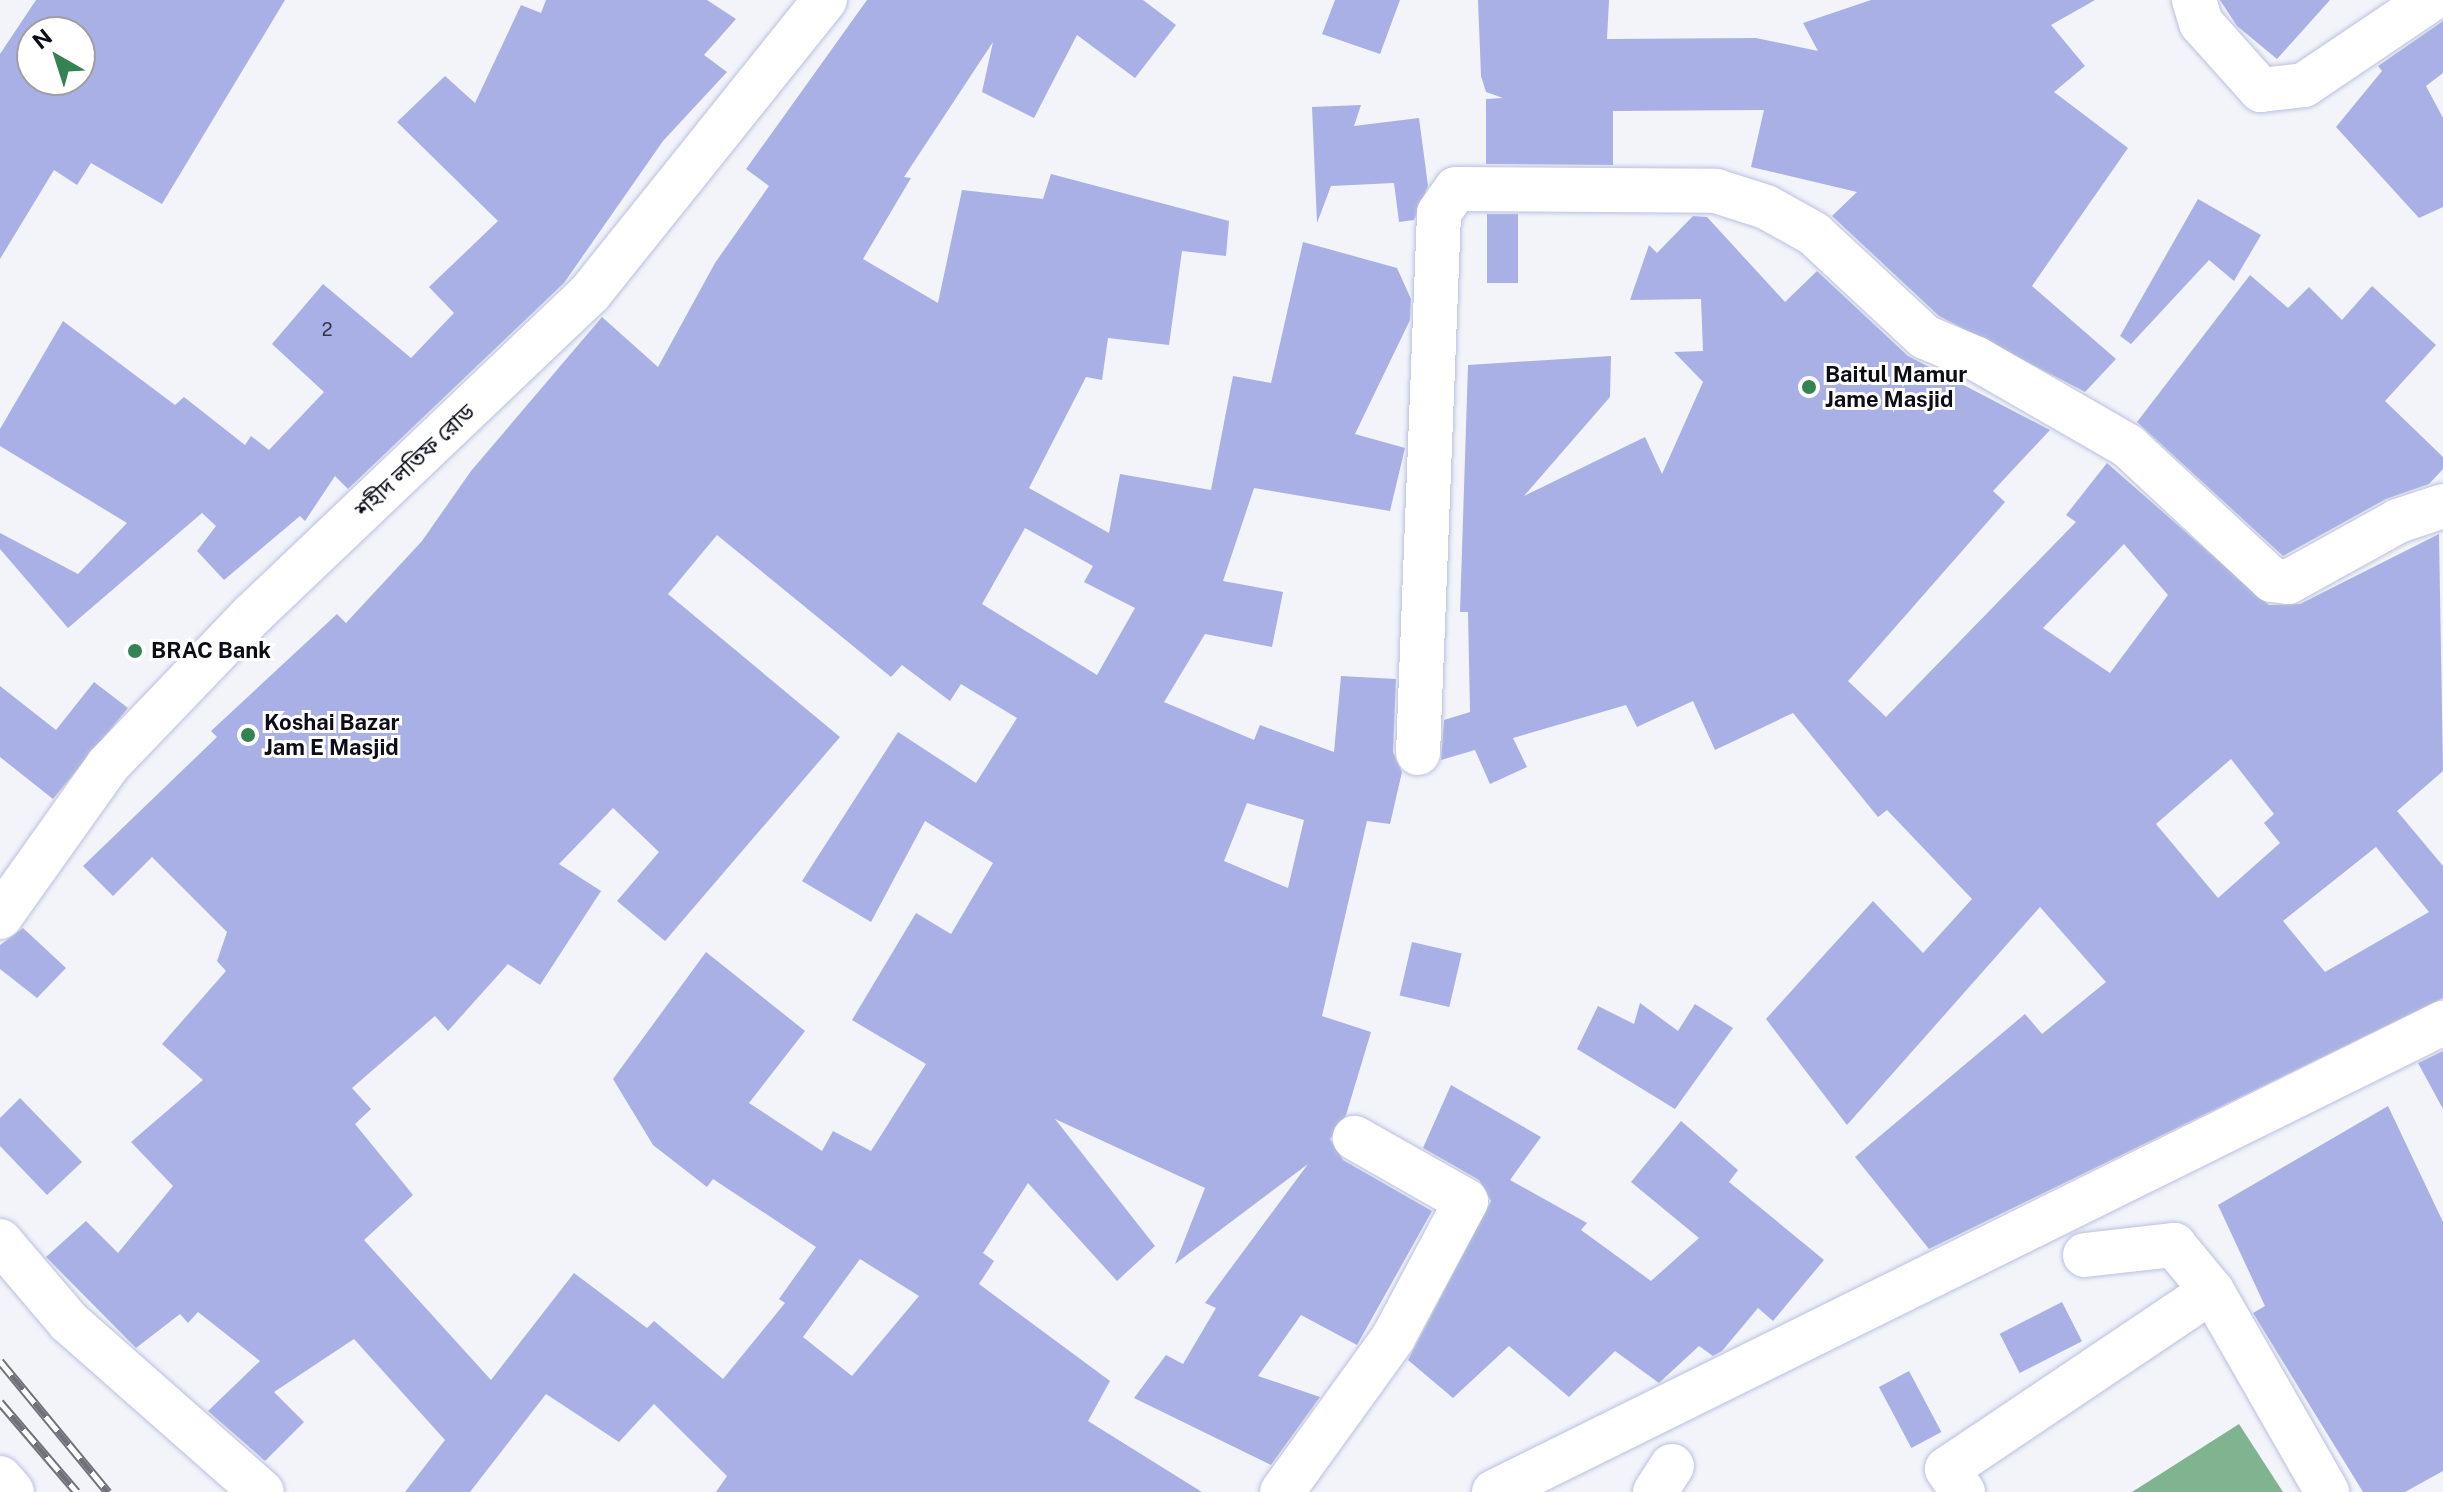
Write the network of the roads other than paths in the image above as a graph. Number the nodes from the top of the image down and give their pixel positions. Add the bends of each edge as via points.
1 (825, 0) edge
2 (2194, 0) edge
3 (2430, 0) edge
4 (2443, 506) edge
5 (1418, 753) dead end
6 (0, 917) edge
7 (2443, 1023) edge
8 (1355, 1138) dead end
9 (0, 1241) edge
10 (2085, 1255) dead end
11 (2212, 1291) junction
12 (0, 1478) edge
13 (12, 1492) edge
14 (262, 1492) edge
15 (1282, 1492) edge
16 (1494, 1492) edge
17 (1963, 1492) edge
18 (2327, 1492) edge

1 - 6 street, শহীদ লতিফ রোড via 590,293 253,614 108,765
2 - 3 street via 2201,23 2261,90 2304,85
4 - 5 street via 2398,521 2288,582 2272,580 2128,446 2019,381 1925,337 1813,233 1766,207 1716,191 1456,189 1439,213
7 - 16 street
8 - 15 street via 1466,1201 1393,1338
9 - 14 street via 69,1322
10 - 11 street via 2174,1245
11 - 17 street via 1947,1469
11 - 18 street
12 - 13 street

